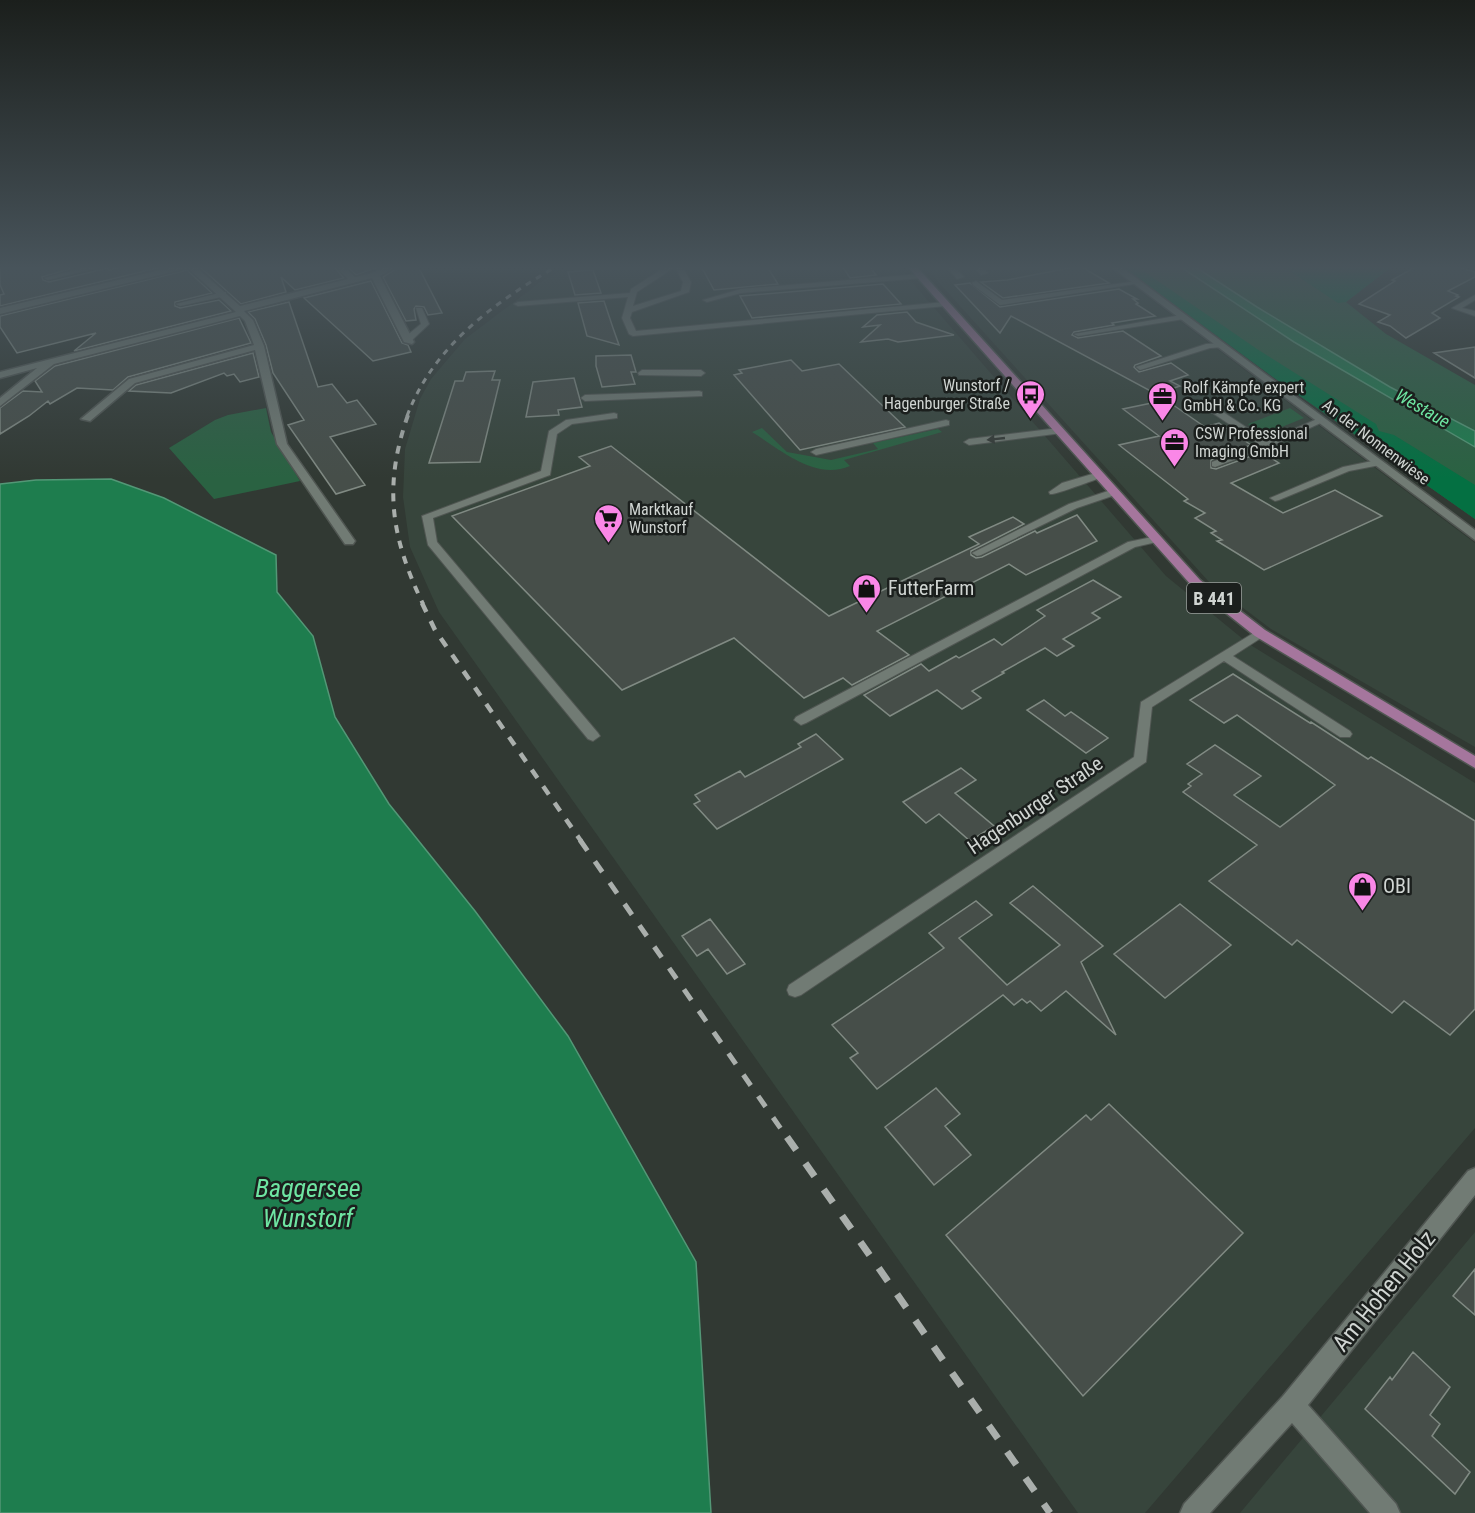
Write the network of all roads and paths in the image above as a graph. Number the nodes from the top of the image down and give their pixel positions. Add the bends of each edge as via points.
1 (144, 337) edge
2 (255, 337) edge
3 (406, 337) edge
4 (412, 337) edge
5 (974, 337) edge
6 (1103, 337) edge
7 (1209, 337) edge
8 (1087, 340) dead end
9 (408, 341) joint
10 (1221, 345) junction
11 (259, 346) junction
12 (55, 360) junction
13 (1140, 367) dead end
14 (642, 373) dead end
15 (702, 373) dead end
16 (0, 375) edge
17 (699, 394) dead end
18 (585, 398) dead end
19 (0, 403) edge
20 (1214, 410) dead end
21 (614, 416) dead end
22 (86, 419) dead end
23 (1320, 421) junction
24 (946, 423) dead end
25 (1059, 431) junction
26 (969, 442) dead end
27 (1266, 445) junction
28 (816, 452) dead end
29 (1377, 463) junction
30 (1215, 464) dead end
31 (1099, 475) junction
32 (1054, 492) dead end
33 (1114, 492) junction
34 (1275, 498) dead end
35 (1475, 536) edge
36 (1157, 539) junction
37 (350, 541) dead end
38 (977, 553) dead end
39 (1260, 633) junction
40 (1224, 656) junction
41 (801, 720) dead end
42 (1346, 734) dead end
43 (593, 736) dead end
44 (1475, 763) edge
45 (795, 990) dead end
46 (1474, 1181) edge
47 (1292, 1405) junction
48 (1193, 1513) edge
49 (1387, 1513) edge

1 - 12 street
2 - 11 street
3 - 9 street
4 - 9 lane
5 - 25 main road, B 441
6 - 8 lane
7 - 10 street, An der Nonnenwiese
10 - 13 lane
10 - 23 street, An der Nonnenwiese
11 - 22 street via 132,381
11 - 37 street via 282,444
12 - 16 street
12 - 19 street
14 - 15 lane
17 - 18 lane
20 - 27 lane
21 - 43 lane via 569,422 552,433 546,473 427,516 432,543
23 - 27 lane
23 - 29 street, An der Nonnenwiese
24 - 28 lane
25 -> 26 lane
25 - 31 main road, B 441
27 - 30 lane
29 - 34 lane via 1346,469
29 - 35 street, An der Nonnenwiese
31 - 32 lane
31 - 33 main road, B 441
33 - 36 main road, B 441
33 - 38 lane via 1073,506
36 - 39 main road, B 441 via 1196,583
36 - 41 lane via 1132,544
39 - 40 lane, Hagenburger Straße
39 - 44 main road, B 441
40 - 42 lane
40 - 45 lane, Hagenburger Straße via 1146,705 1141,759
46 - 47 street, Am Hohen Holz
47 - 48 street, Am Hohen Holz
47 - 49 street

